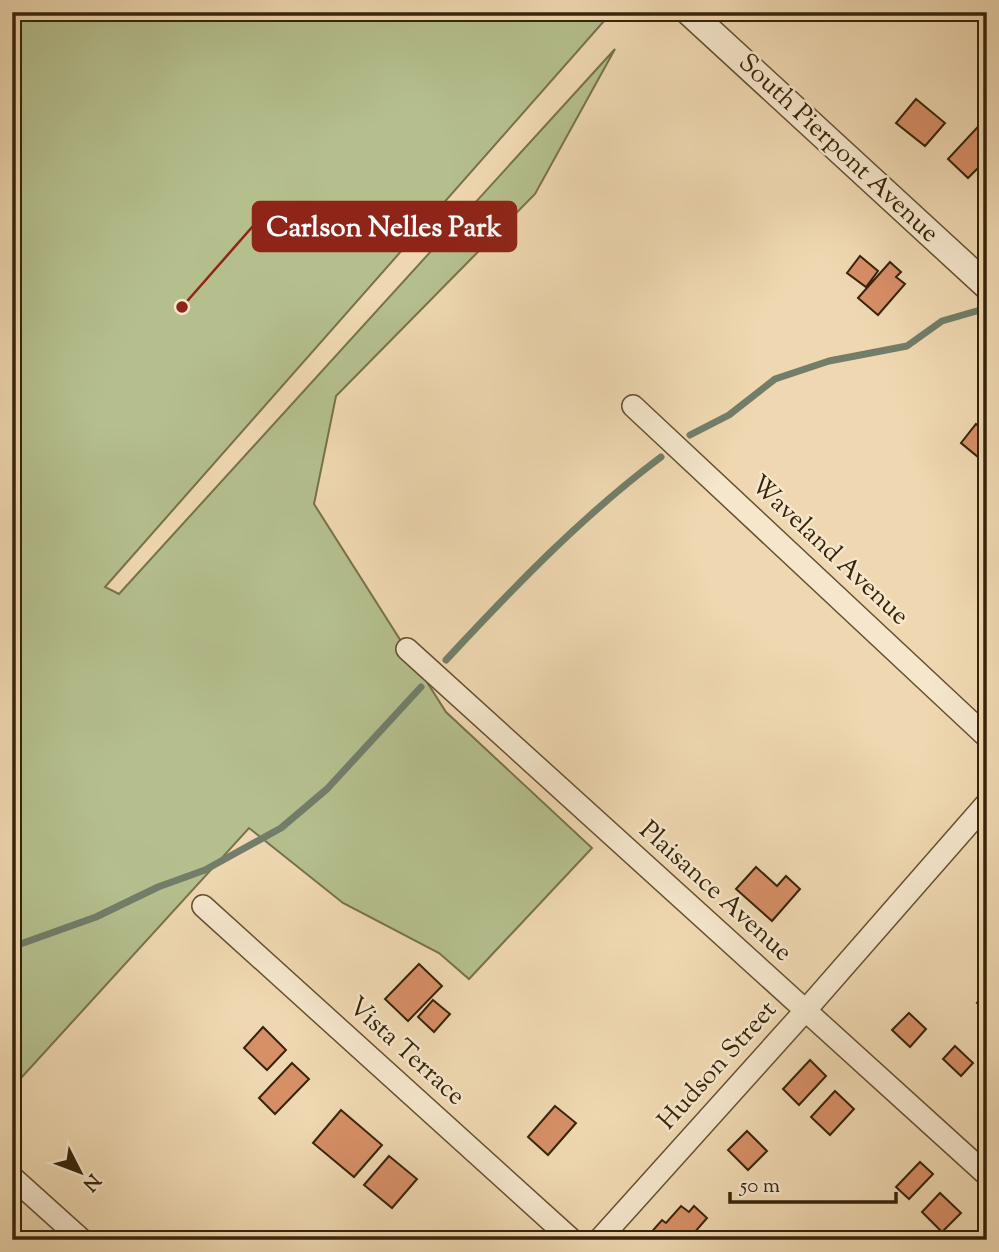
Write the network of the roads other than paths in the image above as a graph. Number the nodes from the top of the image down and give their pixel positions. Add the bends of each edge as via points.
1 (689, 12) edge
2 (987, 286) edge
3 (633, 406) dead end
4 (407, 649) dead end
5 (987, 737) edge
6 (987, 803) edge
7 (203, 906) dead end
8 (805, 1011) junction
9 (987, 1175) edge
10 (12, 1177) edge
11 (82, 1240) edge
12 (572, 1240) edge
13 (598, 1240) edge

1 - 2 street, South Pierpont Avenue
3 - 5 street, Waveland Avenue
4 - 8 street, Plaisance Avenue
6 - 8 street, Hudson Street
7 - 12 street, Vista Terrace
8 - 9 street, Plaisance Avenue
8 - 13 street, Hudson Street
10 - 11 street

